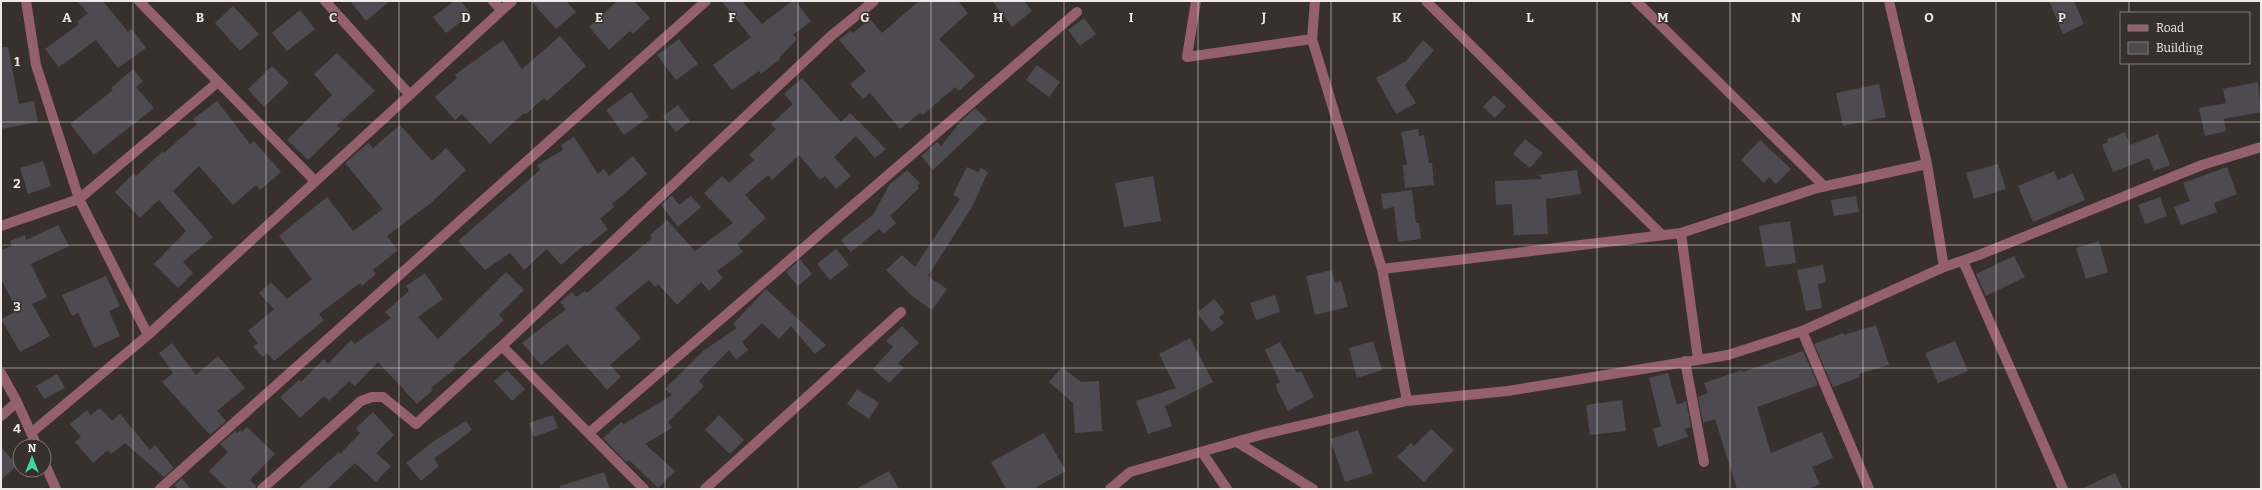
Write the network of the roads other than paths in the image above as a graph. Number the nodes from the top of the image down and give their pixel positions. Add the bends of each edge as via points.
1 (26, 1) edge
2 (139, 1) edge
3 (325, 1) edge
4 (493, 1) edge
5 (512, 1) edge
6 (706, 1) edge
7 (874, 1) edge
8 (1196, 1) edge
9 (1315, 1) edge
10 (1426, 1) edge
11 (1636, 1) edge
12 (1889, 1) edge
13 (501, 10) junction
14 (1077, 12) dead end
15 (1312, 39) junction
16 (218, 82) junction
17 (410, 95) junction
18 (2261, 147) edge
19 (1927, 164) junction
20 (315, 182) junction
21 (1824, 186) junction
22 (79, 199) junction
23 (1, 226) edge
24 (1681, 233) junction
25 (1662, 235) junction
26 (1963, 261) junction
27 (1944, 267) junction
28 (1382, 269) junction
29 (901, 312) dead end
30 (1802, 330) junction
31 (148, 335) junction
32 (502, 346) junction
33 (1698, 359) junction
34 (1684, 361) junction
35 (1, 373) edge
36 (1407, 401) junction
37 (18, 402) junction
38 (1, 416) edge
39 (589, 433) junction
40 (31, 434) junction
41 (33, 438) edge
42 (1237, 442) junction
43 (1202, 452) junction
44 (1704, 462) dead end
45 (51, 478) edge
46 (56, 489) edge
47 (160, 489) edge
48 (262, 489) edge
49 (644, 489) edge
50 (705, 489) edge
51 (1110, 489) edge
52 (1227, 489) edge
53 (1313, 489) edge
54 (1869, 489) edge
55 (2063, 489) edge

1 - 22 street via 36,65
2 - 16 street
3 - 17 street
4 - 13 street
5 - 13 street
6 - 47 street
7 - 32 street via 832,36
8 - 15 street via 1187,57
9 - 15 street
10 - 25 street
11 - 21 street
12 - 19 street
13 - 17 street
14 - 39 street
15 - 28 street
16 - 20 street
16 - 22 street
17 - 20 street
18 - 26 street via 2202,165
19 - 21 street
19 - 27 street
20 - 31 street
21 - 24 street
22 - 23 street
22 - 31 street
24 - 25 street
24 - 33 street
25 - 28 street
26 - 27 street
26 - 55 street
27 - 30 street
28 - 36 street
29 - 50 street
30 - 33 street via 1728,354
30 - 54 street
31 - 40 street
32 - 39 street
32 - 48 street via 416,424 383,397 361,401
33 - 34 street
34 - 36 street via 1508,391
34 - 44 street
35 - 37 street
36 - 42 street
37 - 38 street
37 - 40 street
39 - 49 street
40 - 41 street
42 - 43 street
42 - 53 street
43 - 51 street via 1130,472
43 - 52 street
45 - 46 street

